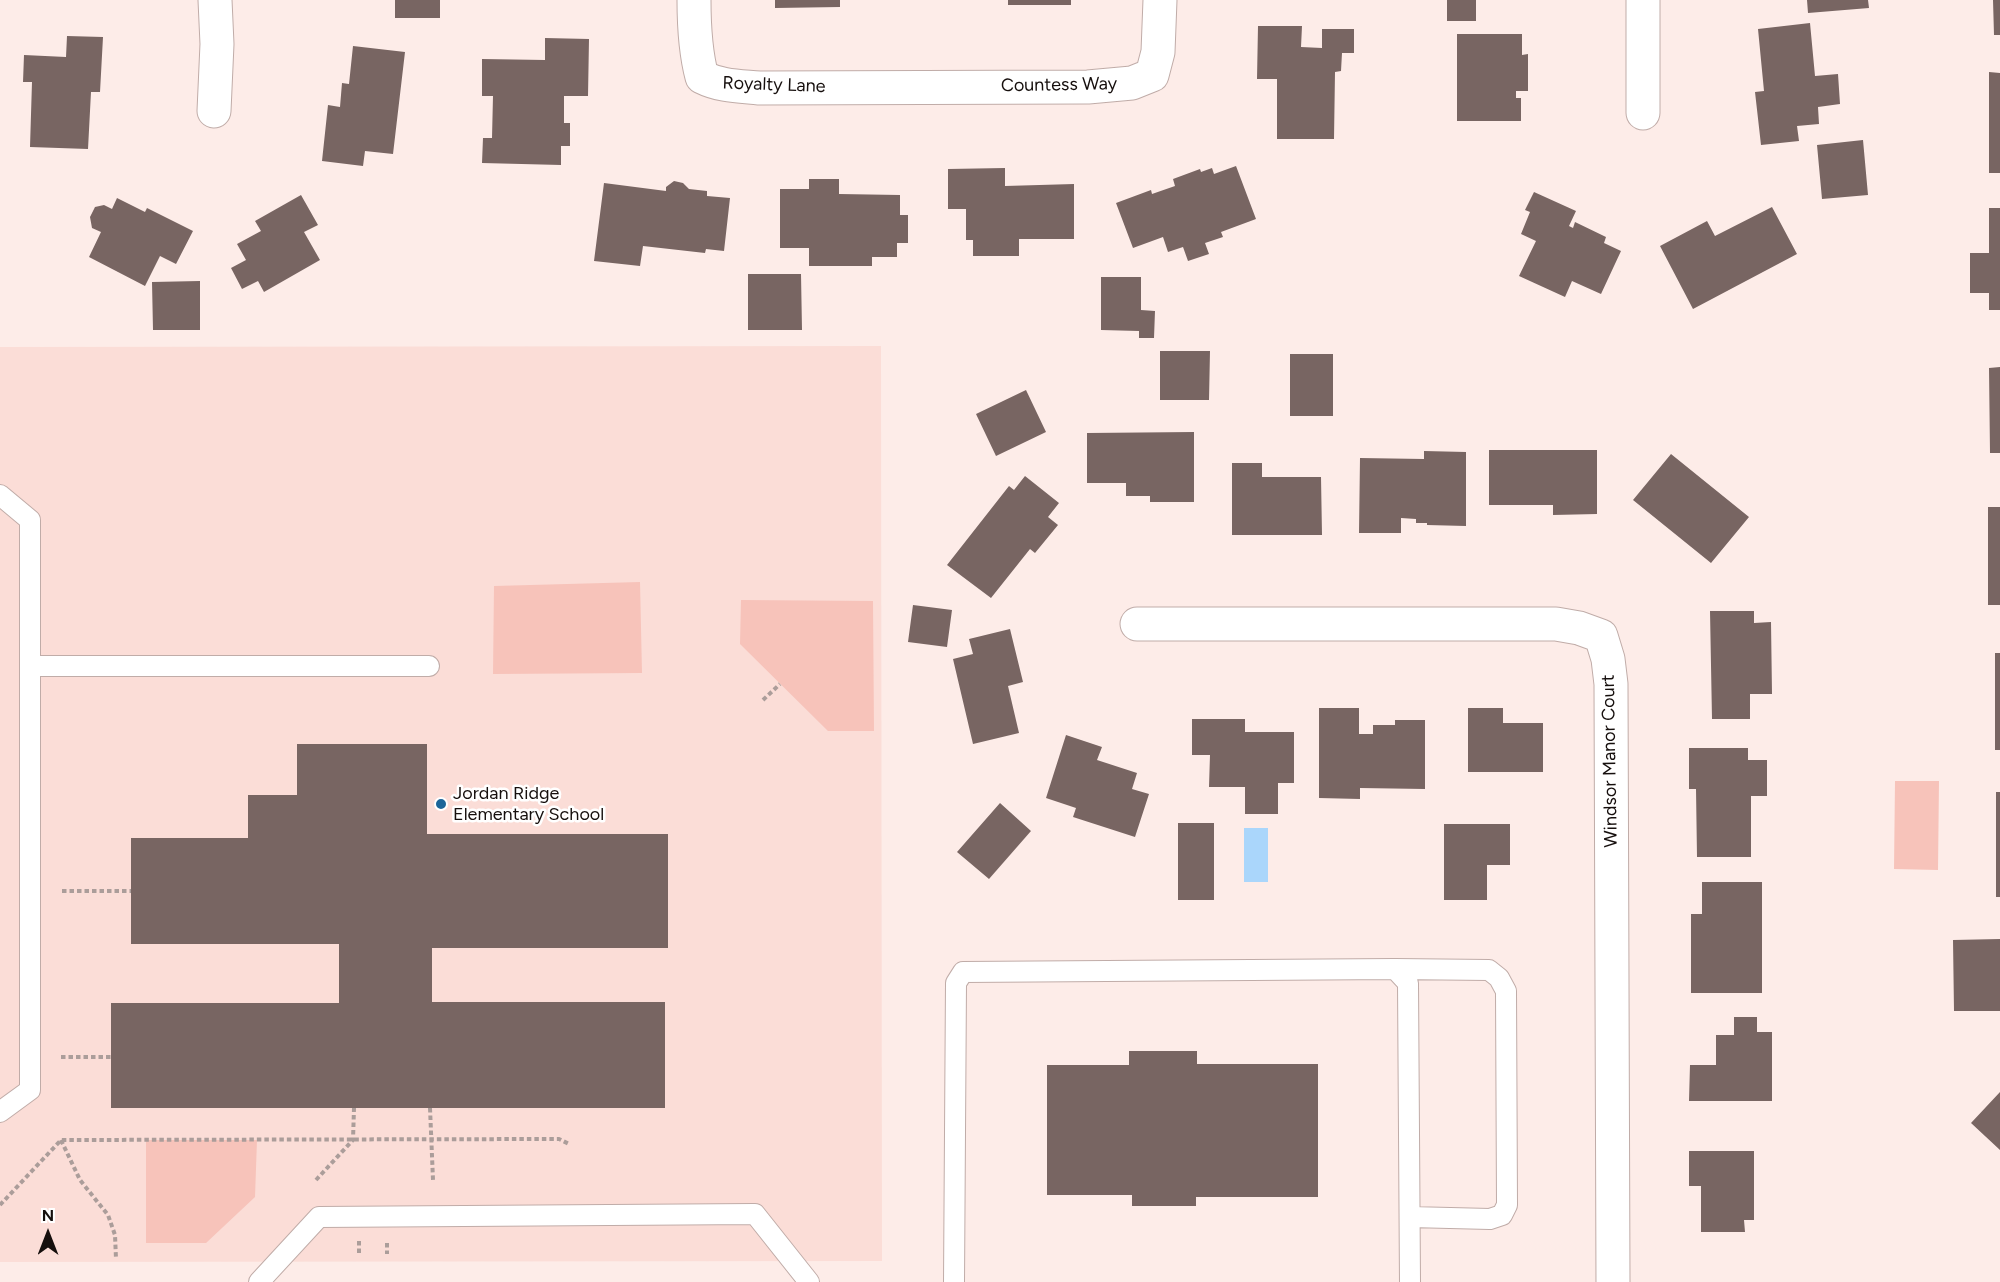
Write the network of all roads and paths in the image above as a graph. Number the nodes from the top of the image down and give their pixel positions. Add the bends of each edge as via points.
1 (215, 0) edge
2 (694, 0) edge
3 (1160, 0) edge
4 (1643, 0) edge
5 (925, 87) joint
6 (214, 111) dead end
7 (1642, 113) dead end
8 (0, 495) edge
9 (1137, 624) dead end
10 (30, 666) junction
11 (429, 666) dead end
12 (780, 684) dead end
13 (763, 700) dead end
14 (62, 891) dead end
15 (131, 891) dead end
16 (1395, 969) junction
17 (61, 1057) dead end
18 (111, 1057) dead end
19 (354, 1108) dead end
20 (430, 1108) dead end
21 (0, 1112) edge
22 (432, 1139) junction
23 (61, 1140) junction
24 (353, 1140) junction
25 (569, 1144) dead end
26 (316, 1180) dead end
27 (433, 1180) dead end
28 (0, 1205) edge
29 (1410, 1216) junction
30 (116, 1258) dead end
31 (259, 1282) edge
32 (809, 1282) edge
33 (954, 1282) edge
34 (1410, 1282) edge
35 (1613, 1282) edge

1 - 6 street
2 - 5 street, Royalty Lane via 697,58 702,77 714,83 759,88
3 - 5 street, Countess Way via 1158,52 1152,75 1132,83 1088,87
4 - 7 street
8 - 10 lane via 30,520
9 - 35 street, Windsor Manor Court via 1556,624 1602,636 1611,684
10 - 11 lane
10 - 21 lane via 30,1090
12 - 13 path
14 - 15 path
16 - 29 lane via 1408,983
16 - 29 lane via 1489,970 1506,991 1507,1205 1502,1215 1490,1219
16 - 33 lane via 963,972 956,983
17 - 18 path
19 - 24 path
20 - 22 path
22 - 24 path
22 - 25 path via 559,1139
22 - 27 path
23 - 24 path
23 - 28 path
23 - 30 path via 80,1180 108,1215 115,1235
24 - 26 path
29 - 34 lane
31 - 32 lane via 319,1216 755,1214

